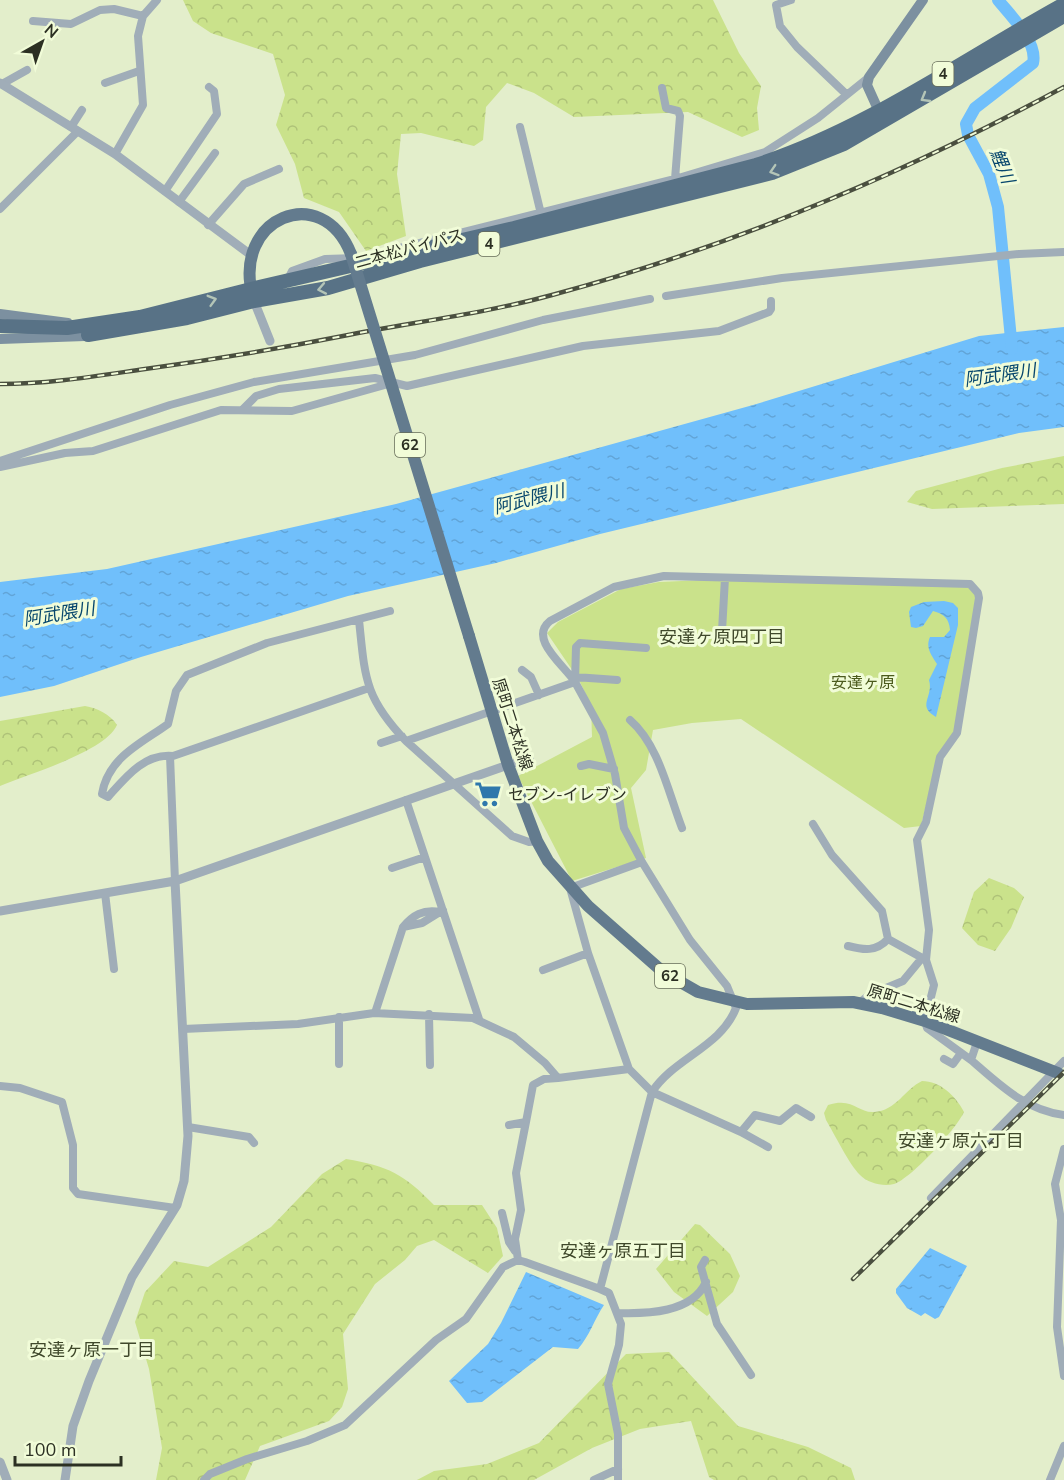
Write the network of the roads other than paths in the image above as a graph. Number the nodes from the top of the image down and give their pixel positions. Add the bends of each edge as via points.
1 (157, 0) edge
2 (791, 0) edge
3 (923, 0) edge
4 (1064, 4) edge
5 (144, 16) junction
6 (1064, 16) edge
7 (33, 21) dead end
8 (1010, 41) junction
9 (27, 70) dead end
10 (140, 71) junction
11 (869, 77) junction
12 (105, 82) dead end
13 (1, 83) edge
14 (209, 87) dead end
15 (662, 88) dead end
16 (846, 94) junction
17 (82, 110) dead end
18 (882, 116) junction
19 (520, 127) dead end
20 (75, 129) junction
21 (215, 153) dead end
22 (115, 154) junction
23 (279, 169) dead end
24 (675, 179) junction
25 (165, 191) junction
26 (178, 202) junction
27 (0, 209) edge
28 (541, 214) junction
29 (208, 225) junction
30 (1064, 252) edge
31 (251, 255) junction
32 (287, 280) junction
33 (253, 295) junction
34 (666, 296) dead end
35 (650, 298) dead end
36 (771, 301) dead end
37 (0, 314) edge
38 (0, 326) edge
39 (89, 331) junction
40 (0, 337) edge
41 (270, 341) dead end
42 (392, 383) junction
43 (243, 409) junction
44 (0, 461) edge
45 (0, 467) edge
46 (725, 578) junction
47 (390, 611) dead end
48 (359, 620) junction
49 (722, 631) dead end
50 (646, 648) dead end
51 (522, 670) dead end
52 (575, 680) junction
53 (617, 680) dead end
54 (369, 688) junction
55 (539, 696) junction
56 (491, 711) junction
57 (630, 720) dead end
58 (404, 738) junction
59 (381, 743) dead end
60 (170, 756) junction
61 (530, 759) dead end
62 (508, 765) junction
63 (580, 766) dead end
64 (614, 769) junction
65 (453, 783) junction
66 (406, 800) junction
67 (813, 824) dead end
68 (682, 828) dead end
69 (537, 840) junction
70 (425, 857) junction
71 (642, 862) junction
72 (392, 868) dead end
73 (175, 881) junction
74 (570, 888) junction
75 (105, 892) junction
76 (0, 911) edge
77 (441, 911) junction
78 (888, 939) junction
79 (848, 946) dead end
80 (588, 953) junction
81 (924, 959) junction
82 (114, 969) dead end
83 (543, 970) dead end
84 (735, 1001) junction
85 (859, 1003) junction
86 (375, 1013) junction
87 (429, 1014) junction
88 (339, 1017) junction
89 (479, 1019) junction
90 (925, 1021) junction
91 (183, 1029) junction
92 (977, 1042) junction
93 (961, 1053) junction
94 (944, 1059) dead end
95 (971, 1059) junction
96 (1064, 1061) edge
97 (339, 1064) dead end
98 (430, 1065) dead end
99 (629, 1069) junction
100 (1056, 1072) junction
101 (558, 1078) junction
102 (0, 1086) edge
103 (652, 1092) junction
104 (1024, 1103) junction
105 (1064, 1115) edge
106 (811, 1117) dead end
107 (526, 1122) junction
108 (509, 1125) dead end
109 (188, 1127) junction
110 (741, 1132) junction
111 (254, 1143) dead end
112 (768, 1147) dead end
113 (1064, 1149) edge
114 (931, 1198) dead end
115 (175, 1208) junction
116 (502, 1213) dead end
117 (515, 1251) junction
118 (518, 1260) junction
119 (705, 1260) dead end
120 (706, 1282) junction
121 (600, 1288) junction
122 (617, 1313) junction
123 (751, 1374) dead end
124 (1064, 1376) edge
125 (1064, 1446) edge
126 (0, 1462) edge
127 (618, 1469) junction
128 (7, 1480) edge
129 (65, 1480) edge
130 (204, 1480) edge
131 (594, 1480) edge
132 (618, 1480) edge
133 (1050, 1480) edge

1 - 5 street
2 - 16 street via 776,4 780,26
3 - 11 main road
4 - 8 highway, 4
5 - 7 street via 114,9 100,10 71,24
5 - 10 street via 138,36
6 - 8 highway, 4
8 - 18 highway, 4
9 - 13 street
10 - 12 street
10 - 22 street via 143,105
11 - 16 street
11 - 18 main road via 867,85
13 - 20 street
14 - 25 street via 214,91 217,114
15 - 24 street via 666,108 678,111 680,116
16 - 24 street via 818,118 765,152
17 - 20 street
18 - 32 highway, 二本松バイパス / 4 via 756,165 514,228
18 -> 33 highway, 二本松バイパス / 4 via 844,144 772,173 420,261 328,288
19 - 28 street
20 - 22 street
20 - 27 street
21 - 26 street
22 - 25 street
23 - 29 street via 244,184
24 - 28 street
25 - 26 street
26 - 29 street
28 - 32 street via 362,258 325,260 292,271
29 - 31 street
30 - 34 street via 782,278
31 - 33 main road
31 - 42 main road, 原町二本松線 / 62, bridge via 260,236 289,215 314,216 331,226 343,237 351,254
32 - 33 highway, 二本松バイパス / 4
33 - 39 highway, 二本松バイパス / 4 via 193,305
33 - 41 street
35 - 44 street via 543,320 415,355 254,381
36 - 43 street via 769,312 719,331 583,346 407,386 375,378 301,386 264,393
37 - 39 main road
38 - 39 highway, 二本松バイパス / 4
39 - 40 highway, 二本松バイパス / 4
42 - 43 street via 280,412
42 - 56 main road, 原町二本松線 / 62, bridge
43 - 45 street via 212,412 93,451
46 - 49 street
46 - 52 street via 664,576 617,586 550,621 543,629 542,640
46 - 81 street via 970,584 978,592 957,733 940,757 926,822 917,840 929,930
47 - 48 street
48 - 54 street
48 - 60 street via 267,643 187,675 176,691 168,724 124,754 104,784 102,794 108,797 147,761
50 - 52 street via 580,643 576,647
51 - 55 street via 531,677
52 - 53 street
52 - 55 street
52 - 64 street via 603,733
54 - 58 street via 385,719
54 - 60 street
55 - 56 street
56 - 58 street
56 - 62 main road, 原町二本松線 / 62
57 - 68 street via 643,731
58 - 59 street
58 - 65 street
60 - 73 street
61 - 62 street
62 - 65 street
62 - 69 main road, 原町二本松線 / 62
63 - 64 street
64 - 71 street via 624,828
65 - 66 street
65 - 69 street via 512,836 529,842
66 - 70 street
66 - 73 street
67 - 78 street via 832,855 882,911
69 - 74 main road, 原町二本松線 / 62
70 - 72 street
70 - 77 street
71 - 74 street
71 - 84 street via 690,940
73 - 75 street
73 - 91 street
74 - 80 street
74 - 84 main road, 原町二本松線 / 62 via 663,972 698,992
75 - 76 street
75 - 82 street
77 - 86 street via 422,923 403,927
77 - 89 street
78 - 79 street via 872,949
78 - 81 street
80 - 83 street
80 - 99 street
81 - 85 street via 903,981
81 - 90 street via 934,985
84 - 85 main road, 原町二本松線 / 62 via 772,1005
84 - 103 street via 736,1008 723,1030 673,1068
85 - 90 main road, 原町二本松線 / 62
86 - 87 street
86 - 88 street
87 - 89 street
87 - 98 street
88 - 91 street via 298,1024
88 - 97 street
89 - 101 street via 514,1037
90 - 92 main road, 原町二本松線 / 62
90 - 93 street via 927,1028
91 - 109 street
92 - 95 street
92 - 100 main road, 原町二本松線 / 62
93 - 94 street via 952,1064
93 - 95 street
95 - 104 street
96 - 100 street
99 - 101 street
99 - 103 street
100 - 104 street
101 - 107 street via 533,1085
102 - 115 street via 20,1088 62,1102 72,1134 73,1188 78,1194
103 - 110 street
103 - 121 street
104 - 105 street
104 - 114 street
106 - 110 street via 796,1108 780,1121 755,1115
107 - 108 street
107 - 117 street via 516,1173 521,1210
109 - 111 street via 249,1137
109 - 115 street via 188,1159
110 - 112 street
113 - 124 street via 1055,1184 1061,1220 1057,1327
115 - 129 street via 121,1301 78,1410
116 - 117 street
117 - 118 street
118 - 121 street
118 - 130 street via 503,1267 466,1318 436,1340 345,1425 247,1459
119 - 120 street via 700,1267
120 - 122 street via 695,1299 684,1305
120 - 123 street via 717,1324
121 - 122 street via 609,1293
122 - 127 street via 621,1334 608,1384 618,1434
125 - 133 street
126 - 128 street
127 - 131 street
127 - 132 street

